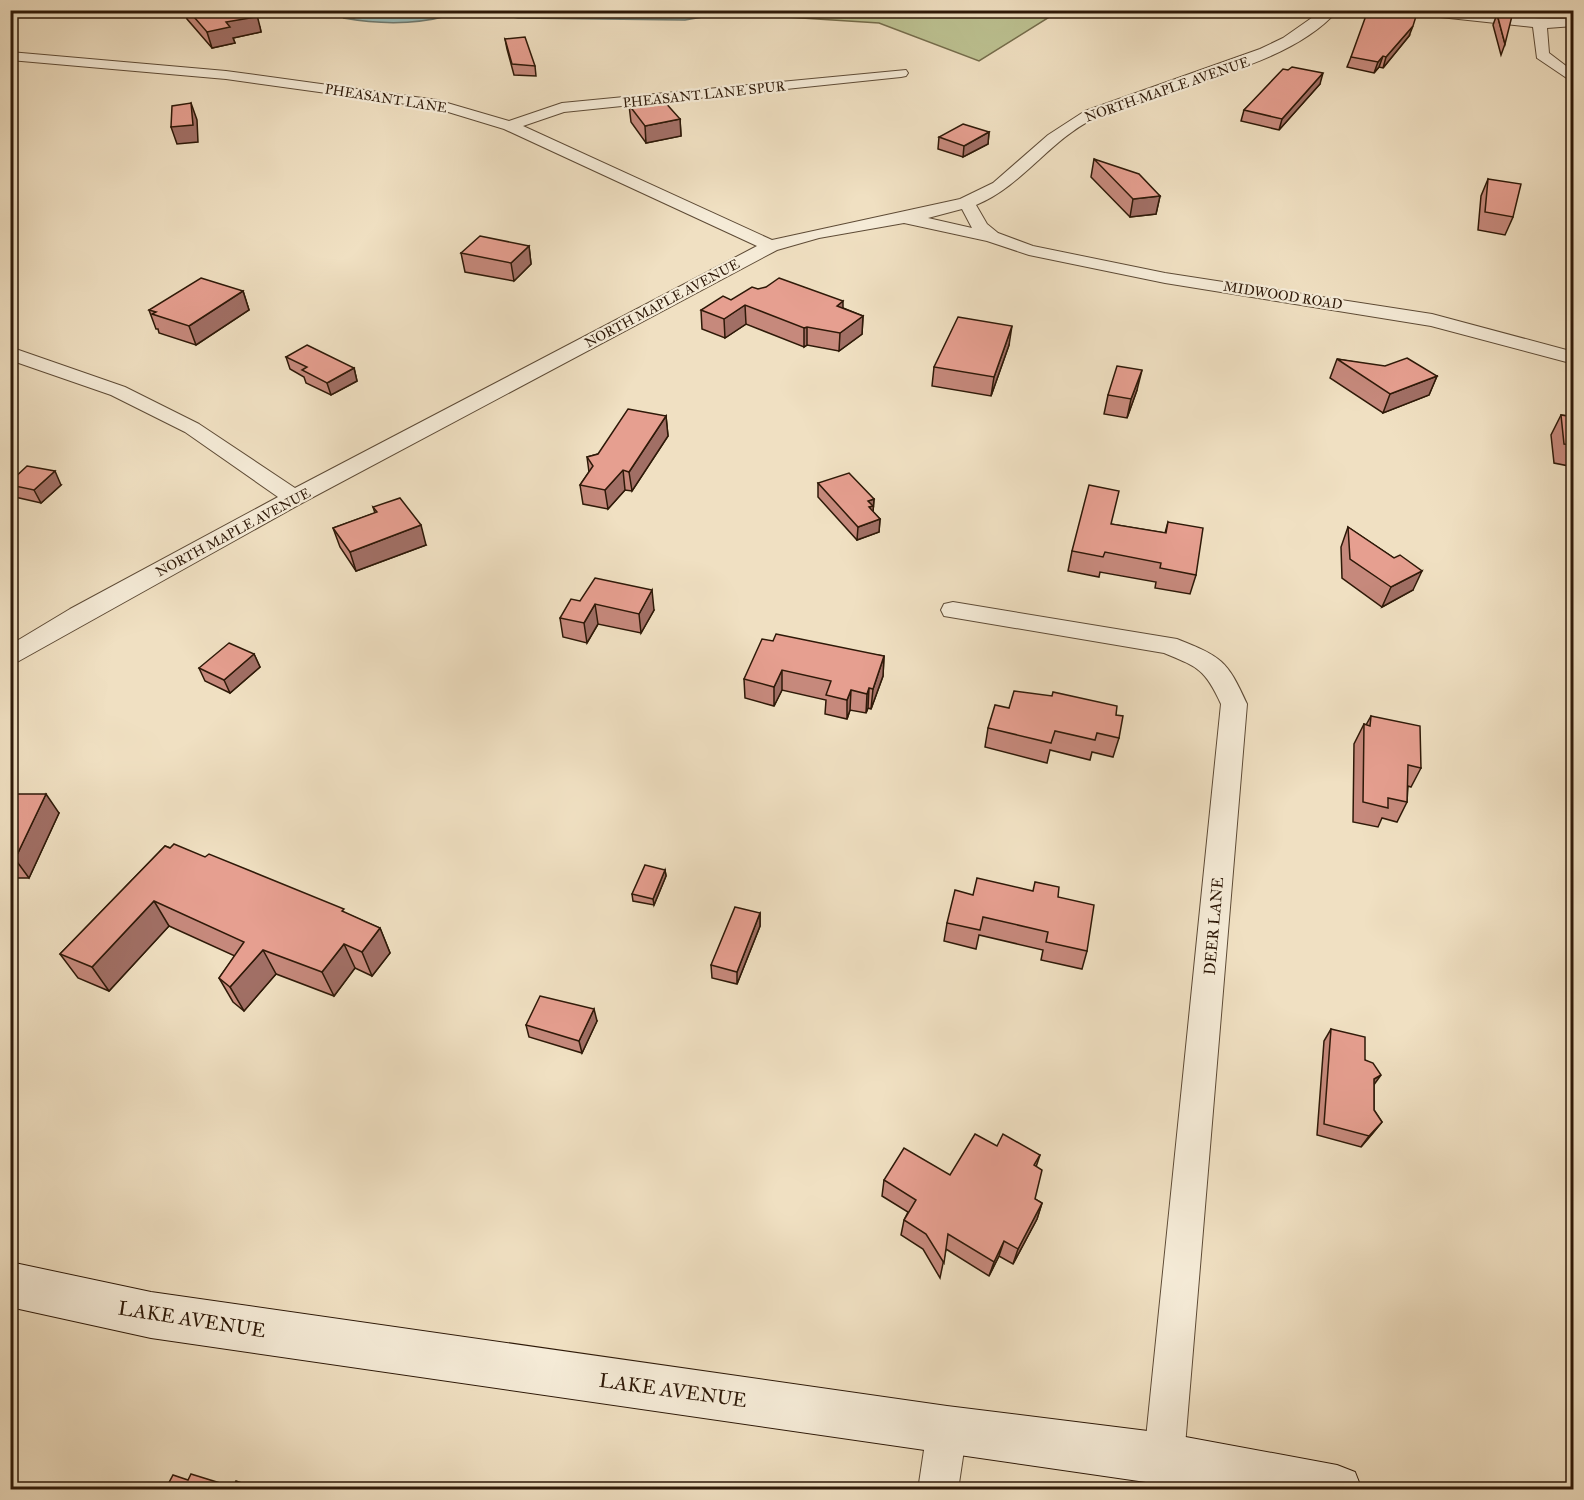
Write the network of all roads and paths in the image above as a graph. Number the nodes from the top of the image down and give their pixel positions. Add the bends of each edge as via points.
1 (1332, 10) edge
2 (1412, 10) edge
3 (1574, 22) edge
4 (1540, 24) junction
5 (10, 56) edge
6 (901, 74) dead end
7 (1574, 80) edge
8 (509, 126) junction
9 (967, 203) junction
10 (904, 218) junction
11 (992, 237) junction
12 (771, 246) junction
13 (10, 353) edge
14 (1574, 358) edge
15 (294, 498) junction
16 (953, 610) dead end
17 (10, 657) edge
18 (10, 1284) edge
19 (946, 1430) junction
20 (1164, 1458) junction
21 (938, 1490) edge
22 (1337, 1490) edge

1 - 9 street, NORTH MAPLE AVENUE via 1302,34 1266,54 1081,118 1017,172
2 - 4 street
3 - 4 street
4 - 7 street via 1542,55
5 - 8 street, PHEASANT LANE via 226,75 437,104
6 - 8 street, PHEASANT LANE SPUR via 561,108
8 - 12 street, PHEASANT LANE
9 - 10 street, NORTH MAPLE AVENUE
9 - 11 street via 980,227
10 - 11 street, MIDWOOD ROAD
10 - 12 street, NORTH MAPLE AVENUE via 816,232
11 - 14 street, MIDWOOD ROAD via 1099,266 1432,320
12 - 15 street, NORTH MAPLE AVENUE
13 - 15 street via 118,391 192,428
15 - 17 street, NORTH MAPLE AVENUE
16 - 20 street, DEER LANE via 1168,645 1198,657 1220,673 1234,704
18 - 19 main road, LAKE AVENUE via 151,1315
19 - 20 main road, LAKE AVENUE
19 - 21 street
20 - 22 main road, LAKE AVENUE

